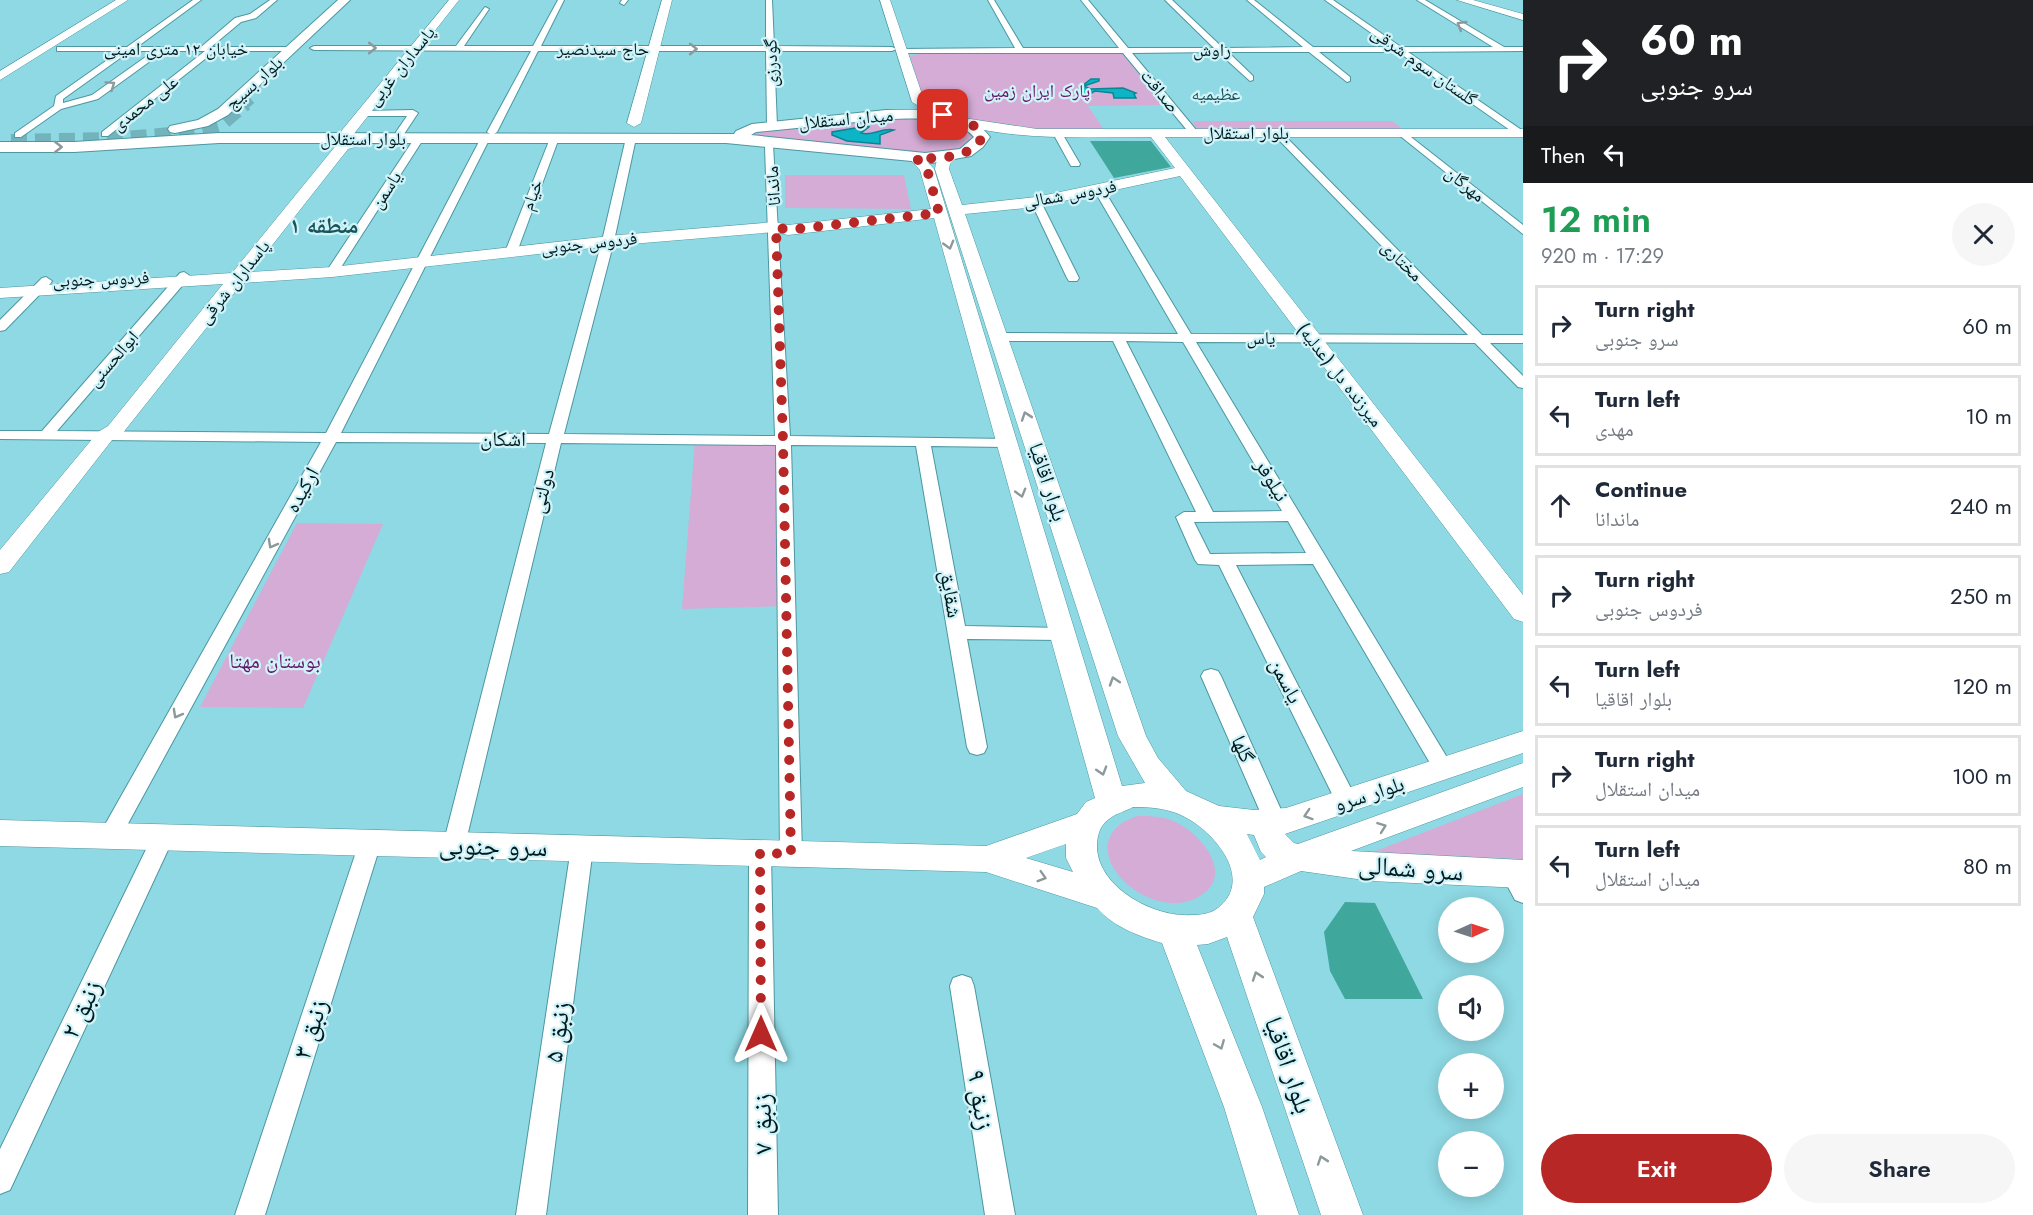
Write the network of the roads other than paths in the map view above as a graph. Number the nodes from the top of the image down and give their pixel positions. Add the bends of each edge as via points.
1 (123, 0) edge
2 (198, 0) edge
3 (274, 0) edge
4 (344, 0) edge
5 (359, 0) edge
6 (453, 0) edge
7 (561, 0) edge
8 (667, 0) edge
9 (769, 0) edge
10 (877, 0) edge
11 (885, 0) edge
12 (991, 0) edge
13 (1084, 0) edge
14 (1168, 0) edge
15 (1250, 0) edge
16 (1328, 0) edge
17 (1420, 0) edge
18 (1462, 0) edge
19 (1473, 0) edge
20 (106, 7) edge
21 (485, 9) dead end
22 (1523, 15) edge
23 (328, 31) junction
24 (55, 47) junction
25 (415, 48) junction
26 (459, 48) junction
27 (128, 49) junction
28 (162, 49) junction
29 (208, 49) junction
30 (291, 49) junction
31 (536, 49) junction
32 (654, 49) junction
33 (770, 49) junction
34 (1503, 49) junction
35 (1523, 49) edge
36 (896, 50) junction
37 (1020, 50) junction
38 (1126, 50) junction
39 (1221, 50) junction
40 (1312, 50) junction
41 (1400, 50) junction
42 (310, 52) joint
43 (1523, 61) edge
44 (0, 67) edge
45 (0, 76) edge
46 (1250, 78) dead end
47 (1347, 78) dead end
48 (248, 100) junction
49 (920, 104) junction
50 (58, 107) junction
51 (904, 108) junction
52 (363, 114) junction
53 (886, 115) junction
54 (943, 115) junction
55 (237, 122) dead end
56 (970, 123) junction
57 (772, 126) junction
58 (632, 131) junction
59 (252, 132) junction
60 (401, 132) junction
61 (1194, 133) junction
62 (105, 134) junction
63 (147, 134) junction
64 (1522, 134) edge
65 (489, 135) junction
66 (1009, 135) junction
67 (1405, 135) junction
68 (1060, 137) junction
69 (1158, 137) junction
70 (1281, 137) junction
71 (419, 138) junction
72 (554, 138) junction
73 (369, 139) joint
74 (760, 139) junction
75 (6, 140) edge
76 (337, 141) junction
77 (975, 147) junction
78 (950, 157) junction
79 (916, 158) junction
80 (1075, 164) dead end
81 (1183, 171) junction
82 (1099, 190) junction
83 (1036, 202) junction
84 (948, 212) junction
85 (776, 227) junction
86 (1523, 231) edge
87 (608, 241) junction
88 (511, 252) junction
89 (421, 262) junction
90 (332, 272) junction
91 (231, 277) junction
92 (1073, 278) dead end
93 (182, 280) junction
94 (43, 285) junction
95 (0, 286) edge
96 (0, 293) edge
97 (0, 327) edge
98 (999, 337) junction
99 (1117, 337) junction
100 (1187, 338) junction
101 (1312, 338) junction
102 (1479, 339) junction
103 (1523, 339) edge
104 (1523, 384) edge
105 (0, 435) edge
106 (46, 435) junction
107 (105, 436) junction
108 (331, 438) junction
109 (555, 439) junction
110 (783, 441) junction
111 (923, 442) junction
112 (1006, 442) junction
113 (1293, 516) junction
114 (1207, 517) junction
115 (1318, 558) junction
116 (1225, 560) junction
117 (0, 566) edge
118 (1523, 613) edge
119 (958, 632) junction
120 (1061, 634) junction
121 (1211, 676) dead end
122 (1523, 742) edge
123 (977, 747) dead end
124 (1444, 770) junction
125 (1523, 775) edge
126 (1175, 799) junction
127 (1111, 800) junction
128 (1347, 802) junction
129 (1212, 818) junction
130 (1276, 823) junction
131 (1084, 824) junction
132 (0, 833) edge
133 (110, 836) junction
134 (163, 837) junction
135 (370, 843) junction
136 (454, 845) junction
137 (582, 848) junction
138 (760, 853) junction
139 (791, 854) junction
140 (1300, 858) junction
141 (986, 859) junction
142 (1249, 879) junction
143 (1519, 881) edge
144 (1102, 896) junction
145 (1236, 915) junction
146 (1175, 932) junction
147 (963, 986) dead end
148 (0, 1180) edge
149 (250, 1215) edge
150 (531, 1215) edge
151 (763, 1215) edge
152 (1000, 1215) edge
153 (1278, 1215) edge
154 (1342, 1215) edge

1 - 20 street
2 - 27 street
3 - 29 street, علی محمدی via 253,16 238,20
4 - 30 main road, بلوار بسیج
5 - 23 main road
6 - 25 street, پاسداران غربی
7 - 31 street, ارکیده
8 - 32 street
9 - 33 street, گودرزی
10 - 36 street
11 - 36 street
12 - 37 street
13 - 38 street, صداقت
14 - 39 street
15 - 40 street
16 - 41 street, گلستان سوم شرقی
34 -> 17 street
18 - 22 street
19 - 22 street
20 - 24 street
20 - 44 street
21 - 26 street
23 - 42 main road
23 - 48 main road via 318,35
24 - 27 street, خیابان ۱۲ متری امینی
24 - 45 street
25 - 26 street, حاج سیدنصیر
42 -> 25 street, حاج سیدنصیر
25 - 52 street, پاسداران غربی
26 - 31 street, حاج سیدنصیر
27 - 28 street, خیابان ۱۲ متری امینی
27 - 50 street via 59,98
28 - 29 street, خیابان ۱۲ متری امینی
50 -> 28 street via 95,97
29 - 30 street, خیابان ۱۲ متری امینی
29 - 62 street, علی محمدی
30 - 48 main road, بلوار بسیج
31 - 32 street, حاج سیدنصیر
31 - 65 street, ارکیده
32 -> 33 street, حاج سیدنصیر
32 - 58 street
33 - 36 street, حاج سیدنصیر
33 - 57 street, گودرزی
34 - 35 street, راوش
34 - 41 street, راوش
34 - 43 street
36 - 37 street, راوش
36 - 49 street
36 - 51 street via 906,97
37 - 38 street, راوش
38 - 39 street, راوش
38 - 61 street, صداقت
39 - 40 street, راوش
39 - 46 street
40 - 41 street, راوش
40 - 47 street
41 - 64 street, گلستان سوم شرقی
48 - 63 main road, بلوار بسیج via 203,123
49 - 51 street via 917,110
49 - 54 street
50 - 75 street
51 - 53 street
52 - 60 street via 413,114
52 - 76 street, پاسداران غربی
53 - 54 main road, میدان استقلال
53 - 57 main road, میدان استقلال
54 - 56 main road, میدان استقلال
55 - 59 main road via 233,127
56 - 66 street, بلوار استقلال
56 - 77 main road via 982,137
57 - 74 main road, میدان استقلال
58 - 65 main road, بلوار استقلال
58 - 72 main road, بلوار استقلال
58 - 74 main road, بلوار استقلال
58 - 87 street, دولتی
59 - 63 main road, بلوار استقلال
59 - 76 main road, بلوار استقلال
60 - 65 main road, بلوار استقلال
60 - 76 main road, بلوار استقلال
61 - 66 street, بلوار استقلال
61 - 67 street, بلوار استقلال
62 - 63 main road, بلوار استقلال
62 - 75 main road, بلوار استقلال
64 - 67 street, بلوار استقلال
65 - 71 main road, بلوار استقلال
65 - 72 main road, بلوار استقلال
65 - 89 street, ارکیده
66 - 68 street, بلوار استقلال
66 - 77 street, بلوار استقلال
67 - 70 street, بلوار استقلال
67 - 86 street, مهرگان
68 - 69 street, بلوار استقلال
68 - 80 street
69 - 70 street, بلوار استقلال
69 - 81 street, میرزنده دل (عدلیه)
70 - 102 street, مختاری
71 - 73 main road, بلوار استقلال
71 - 90 street, یاسمن
72 - 88 street, خیام
73 - 76 street
74 - 79 main road, میدان استقلال
74 - 85 street, ماندانا
75 -> 76 main road, بلوار استقلال via 74,147 219,138
76 - 91 street, پاسداران شرقی
77 - 78 main road, میدان استقلال
78 - 79 main road, میدان استقلال
78 - 84 street, بلوار اقاقیا via 942,169
79 - 84 street, بلوار اقاقیا via 927,169
81 - 82 street, فردوس شمالی
81 - 101 street, میرزنده دل (عدلیه)
82 - 83 street, فردوس شمالی
82 - 100 street, نیلوفر
83 - 84 street, فردوس شمالی
83 - 92 street
84 - 85 street, فردوس جنوبی via 788,230
84 - 98 street, بلوار اقاقیا
84 -> 112 street, بلوار اقاقیا
85 - 87 street, فردوس جنوبی
85 - 110 street, ماندانا
87 - 88 street, فردوس جنوبی
87 - 109 street, دولتی
88 - 89 street, فردوس جنوبی
89 - 90 street, فردوس جنوبی
89 - 108 street, ارکیده
90 - 91 street, فردوس جنوبی
91 - 93 street, فردوس جنوبی
91 - 107 street, پاسداران شرقی via 105,429
93 - 94 street, فردوس جنوبی
93 - 106 street, ابوالحسنی
94 - 95 street, فردوس جنوبی
94 - 96 street, فردوس جنوبی
94 - 97 street
98 - 99 street, یاس
126 -> 98 street, بلوار اقاقیا via 1148,766 1132,736
99 - 100 street, یاس
99 - 114 street
100 - 101 street, یاس
100 - 113 street, نیلوفر
101 - 102 street, یاس
101 - 118 street, میرزنده دل (عدلیه)
102 - 103 street, یاس
102 - 104 street, مختاری
105 - 106 street, اشکان
106 - 107 street, اشکان
107 - 108 street, اشکان
107 - 117 street, پاسداران شرقی
108 - 109 street, اشکان
108 -> 133 street, ارکیده
109 - 110 street, اشکان
109 - 136 street, دولتی
110 - 111 street, اشکان
110 - 139 street, ماندانا
111 - 112 street, اشکان
111 - 119 street, شقایق
112 -> 120 street, بلوار اقاقیا
113 - 114 street
113 - 115 street, نیلوفر
114 - 116 street via 1184,517 1204,560
115 - 116 street
115 - 124 street, نیلوفر
116 - 128 street, یاسمن
119 - 120 street
119 - 123 street, شقایق
120 -> 127 street, بلوار اقاقیا
121 - 130 street, گلها
122 - 124 street, بلوار سرو
124 - 128 street, بلوار سرو
140 -> 125 street, بلوار سرو
126 - 127 street via 1130,795
126 - 129 street
127 - 131 street via 1095,810
128 -> 130 street, بلوار سرو
129 - 130 street, بلوار سرو
129 - 142 street via 1231,836 1244,857
130 - 140 street via 1269,831 1272,843 1284,854
131 - 141 street, سرو جنوبی
131 - 144 street via 1081,859
132 - 133 street, سرو جنوبی
133 - 134 street, سرو جنوبی
134 - 135 street, سرو جنوبی
134 - 148 street, زنبق ۲
135 - 136 street, سرو جنوبی
135 - 149 street, زنبق ۳
136 - 137 street, سرو جنوبی
137 - 138 street, سرو جنوبی
137 - 150 street, زنبق ۵
138 - 139 street, سرو جنوبی
138 - 151 street, زنبق ۷
139 - 141 street, سرو جنوبی
140 - 142 street, بلوار سرو
140 - 143 street, سرو شمالی
141 -> 144 street, سرو جنوبی
142 - 145 street via 1244,904
144 - 146 street via 1136,920
145 - 146 street via 1220,926 1199,932
154 -> 145 street, بلوار اقاقیا
146 -> 153 street via 1233,1076
147 - 152 street, زنبق ۹

